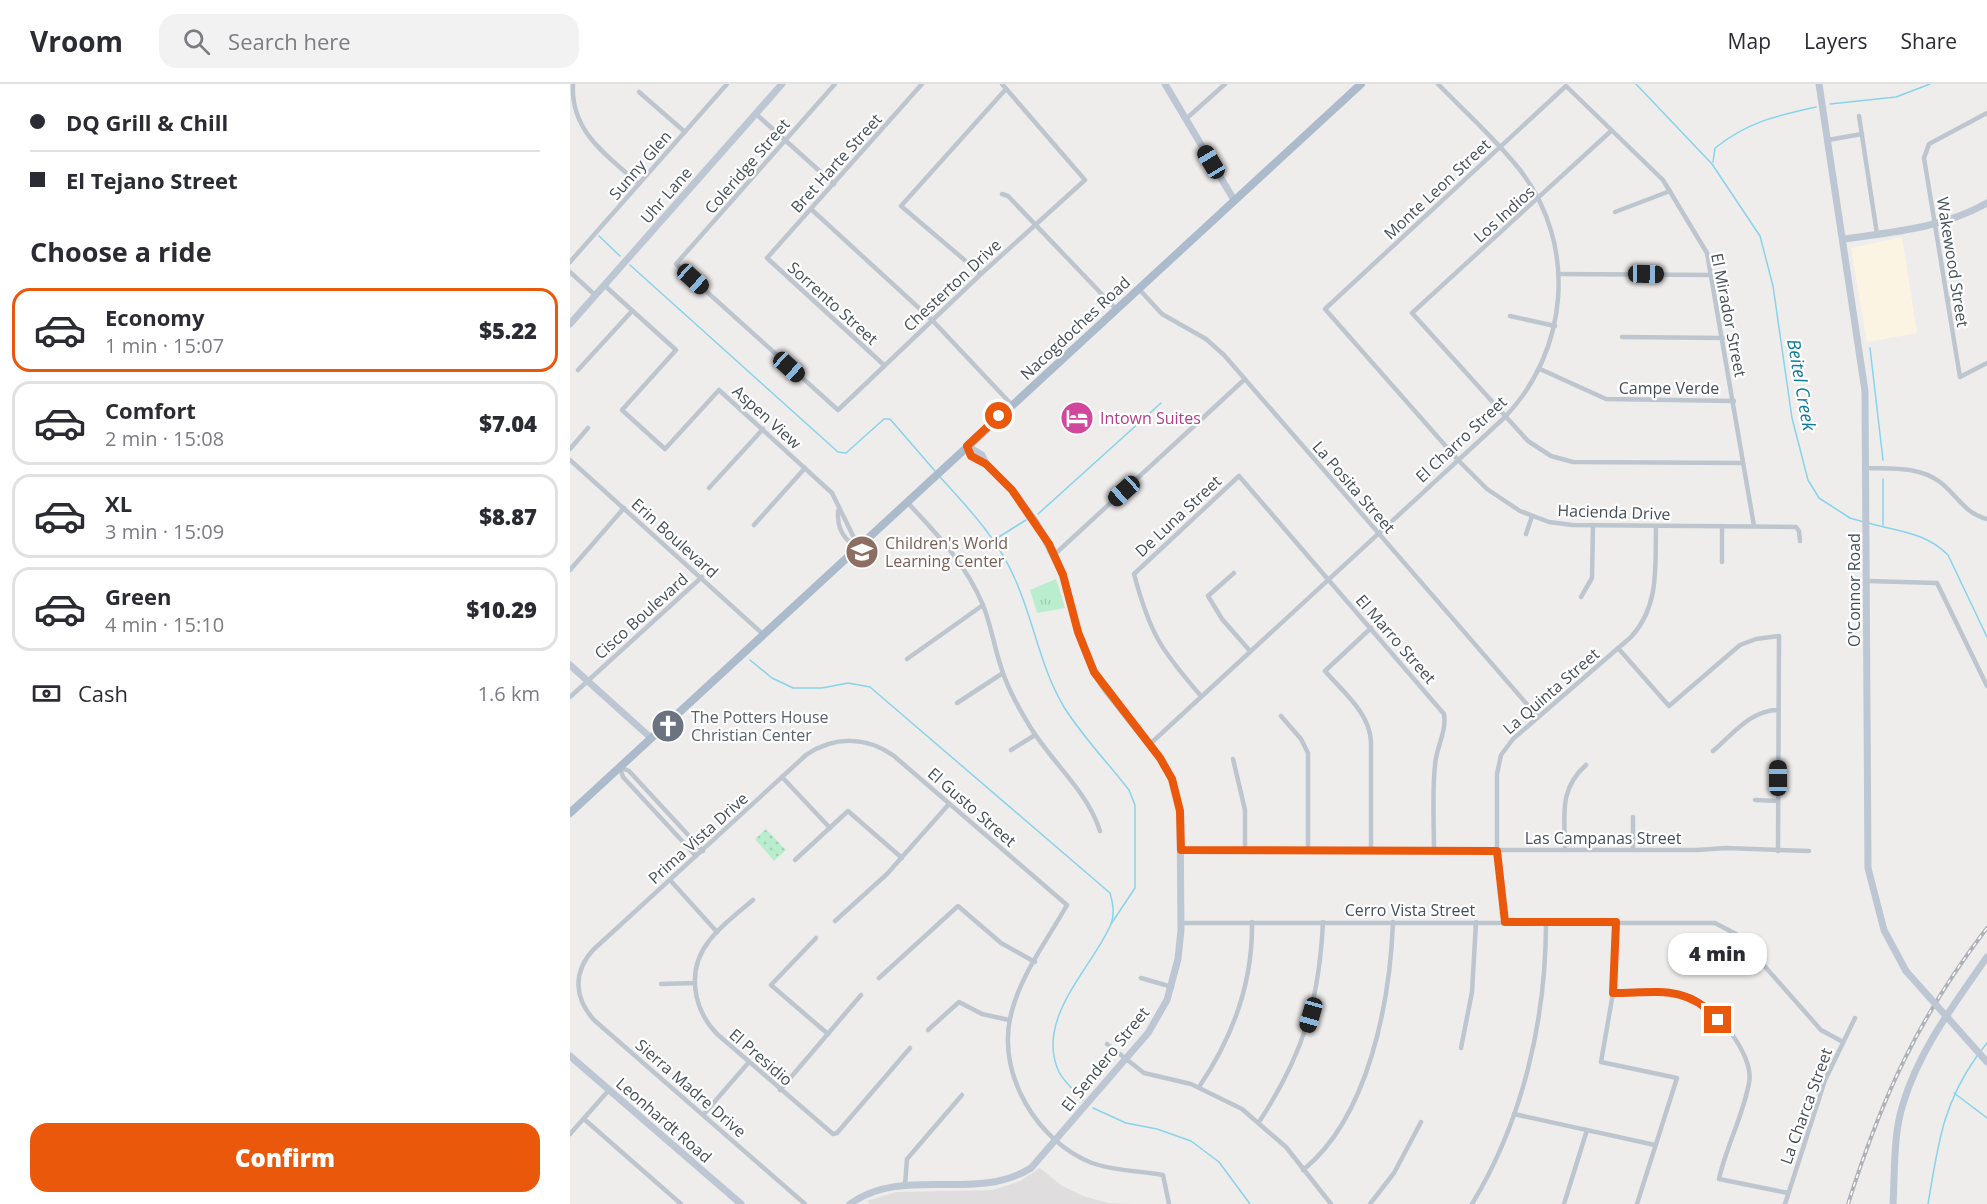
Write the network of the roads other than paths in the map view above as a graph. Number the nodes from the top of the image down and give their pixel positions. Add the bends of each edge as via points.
1 (573, 84) edge
2 (727, 84) edge
3 (782, 84) edge
4 (835, 84) edge
5 (922, 84) edge
6 (1165, 84) edge
7 (1212, 84) edge
8 (1225, 84) edge
9 (1361, 84) edge
10 (1438, 84) edge
11 (1819, 84) edge
12 (1004, 86) edge
13 (1566, 86) joint
14 (639, 92) dead end
15 (1217, 92) junction
16 (1987, 113) edge
17 (756, 114) junction
18 (1859, 116) dead end
19 (1186, 119) junction
20 (1611, 131) junction
21 (685, 132) junction
22 (1862, 134) junction
23 (786, 140) junction
24 (1828, 140) junction
25 (1500, 148) junction
26 (639, 184) junction
27 (834, 184) junction
28 (1670, 191) junction
29 (1002, 194) dead end
30 (1538, 199) junction
31 (1234, 200) junction
32 (1987, 203) edge
33 (811, 209) junction
34 (1615, 212) dead end
35 (1036, 224) junction
36 (1935, 225) junction
37 (1877, 234) junction
38 (1844, 239) junction
39 (766, 258) joint
40 (570, 262) edge
41 (570, 272) edge
42 (981, 274) junction
43 (1558, 274) junction
44 (1712, 275) junction
45 (604, 285) junction
46 (1138, 288) junction
47 (595, 295) junction
48 (1960, 297) dead end
49 (1947, 300) junction
50 (1116, 309) junction
51 (1325, 309) joint
52 (632, 310) junction
53 (1510, 316) dead end
54 (932, 320) junction
55 (570, 324) edge
56 (1555, 326) junction
57 (1622, 337) dead end
58 (1723, 338) junction
59 (1987, 363) edge
60 (884, 365) junction
61 (1540, 369) junction
62 (578, 370) dead end
63 (1245, 379) junction
64 (1734, 401) junction
65 (1012, 405) junction
66 (838, 410) joint
67 (1504, 418) junction
68 (588, 428) dead end
69 (763, 429) junction
70 (967, 446) junction
71 (570, 449) edge
72 (570, 460) edge
73 (1458, 460) junction
74 (1743, 463) junction
75 (805, 468) junction
76 (1867, 468) junction
77 (1239, 476) joint
78 (709, 488) dead end
79 (907, 502) junction
80 (624, 508) junction
81 (838, 511) junction
82 (1532, 516) junction
83 (1987, 519) edge
84 (754, 525) dead end
85 (1593, 525) junction
86 (1656, 526) junction
87 (1722, 526) junction
88 (1754, 526) junction
89 (1378, 532) junction
90 (1526, 534) dead end
91 (1800, 541) dead end
92 (859, 548) junction
93 (1054, 555) junction
94 (1722, 562) dead end
95 (570, 570) edge
96 (1234, 573) dead end
97 (702, 577) junction
98 (1329, 579) junction
99 (1868, 581) junction
100 (1581, 597) dead end
101 (983, 605) junction
102 (1371, 628) junction
103 (764, 635) junction
104 (1618, 648) junction
105 (1250, 651) junction
106 (907, 659) dead end
107 (570, 664) edge
108 (1003, 673) junction
109 (588, 681) junction
110 (1987, 686) edge
111 (1201, 696) junction
112 (570, 697) edge
113 (957, 703) dead end
114 (1779, 710) junction
115 (1281, 716) dead end
116 (1538, 717) junction
117 (1035, 735) junction
118 (651, 738) junction
119 (854, 740) joint
120 (1150, 744) junction
121 (1011, 750) dead end
122 (1713, 751) dead end
123 (1233, 759) dead end
124 (1586, 765) dead end
125 (620, 767) junction
126 (782, 777) junction
127 (1755, 801) dead end
128 (1778, 801) junction
129 (949, 804) junction
130 (570, 813) edge
131 (1633, 817) dead end
132 (830, 828) junction
133 (1101, 831) dead end
134 (1181, 850) junction
135 (1308, 850) junction
136 (1565, 850) junction
137 (1633, 850) junction
138 (703, 851) junction
139 (1245, 851) junction
140 (1371, 851) junction
141 (1434, 851) junction
142 (1497, 851) junction
143 (1778, 851) junction
144 (1809, 851) dead end
145 (696, 856) junction
146 (902, 858) junction
147 (795, 860) dead end
148 (670, 880) junction
149 (753, 900) dead end
150 (835, 921) dead end
151 (1252, 922) junction
152 (1323, 922) junction
153 (1392, 922) junction
154 (1476, 922) junction
155 (1505, 922) junction
156 (1546, 922) junction
157 (1616, 922) junction
158 (1181, 923) junction
159 (717, 932) junction
160 (816, 938) dead end
161 (1987, 957) edge
162 (1035, 962) junction
163 (879, 978) dead end
164 (1141, 978) dead end
165 (578, 980) joint
166 (694, 983) junction
167 (661, 984) dead end
168 (1172, 987) junction
169 (1613, 993) junction
170 (861, 995) dead end
171 (1855, 1018) dead end
172 (1010, 1020) junction
173 (928, 1030) dead end
174 (828, 1034) junction
175 (1843, 1042) junction
176 (1107, 1044) dead end
177 (910, 1048) dead end
178 (1461, 1048) dead end
179 (570, 1056) edge
180 (1125, 1059) junction
181 (749, 1062) junction
182 (1987, 1062) edge
183 (1199, 1087) junction
184 (609, 1090) junction
185 (780, 1090) junction
186 (962, 1095) dead end
187 (1514, 1114) junction
188 (703, 1115) junction
189 (584, 1119) junction
190 (1260, 1122) junction
191 (1421, 1122) dead end
192 (1587, 1130) junction
193 (570, 1134) edge
194 (1056, 1140) junction
195 (1655, 1145) junction
196 (1303, 1170) junction
197 (905, 1185) junction
198 (1788, 1193) junction
199 (739, 1203) edge
200 (681, 1204) edge
201 (805, 1204) edge
202 (849, 1204) edge
203 (1169, 1204) edge
204 (1331, 1204) edge
205 (1370, 1204) edge
206 (1473, 1204) edge
207 (1564, 1204) edge
208 (1637, 1204) edge
209 (1785, 1204) edge
210 (1893, 1204) edge

1 - 26 street via 573,112 582,132
2 - 21 street, Sunny Glen
3 - 17 street, Uhr Lane
4 - 23 street, Coleridge Street
5 - 27 street, Bret Harte Street
6 - 19 street
7 - 15 street
8 - 15 street
9 - 31 main road, Nacogdoches Road
10 - 25 street, El Charro Street
11 - 24 street, O'Connor Road
12 - 35 street, Chesterton Drive via 1085,180
12 - 42 street via 901,206
13 - 20 street, El Mirador Street
13 - 25 street, Monte Leon Street
14 - 21 street
15 - 19 street
16 - 36 street, Wakewood Street via 1924,150
17 - 23 street
17 - 45 street, Uhr Lane
18 - 22 street
19 - 31 street
20 - 28 street, El Mirador Street
20 - 30 street, Los Indios
21 - 26 street, Sunny Glen
22 - 24 street
22 - 37 street
23 - 27 street
23 - 66 street, Coleridge Street via 676,264
24 - 38 street, O'Connor Road
25 - 30 street, El Charro Street
25 - 51 street, Monte Leon Street
26 - 40 street, Sunny Glen
27 - 33 street, Bret Harte Street
28 - 34 street
28 - 44 street, El Mirador Street via 1707,253
29 - 35 street
30 - 43 street, El Charro Street via 1555,243
30 - 67 street, Los Indios via 1412,314
31 - 46 main road, Nacogdoches Road
32 - 36 street
33 - 39 street, Bret Harte Street
33 - 54 street
35 - 42 street, Chesterton Drive
35 - 50 street
36 - 37 street
36 - 49 street, Wakewood Street
37 - 38 street
38 - 76 street, O'Connor Road via 1863,368
39 - 60 street, Sorrento Street
41 - 47 street
42 - 54 street, Chesterton Drive
43 - 44 street
43 - 56 street, El Charro Street
44 - 58 street, El Mirador Street
45 - 47 street, Uhr Lane
45 - 52 street, Aspen View
46 - 50 main road, Nacogdoches Road
46 - 63 street, La Posita Street via 1171,321 1214,345
47 - 55 street, Uhr Lane
48 - 49 street
49 - 59 street, Wakewood Street via 1960,377
50 - 65 main road, Nacogdoches Road
51 - 73 street, Hacienda Drive
52 - 62 street
52 - 69 street, Aspen View via 676,350 622,410 656,441 665,449 719,390
53 - 56 street
54 - 60 street, Chesterton Drive
54 - 65 street
56 - 61 street, El Charro Street
57 - 58 street
58 - 64 street, El Mirador Street
60 - 66 street, Chesterton Drive
61 - 64 street, Campe Verde via 1606,399
61 - 67 street, El Charro Street
63 - 89 street, La Posita Street
63 - 93 street
64 - 74 street, El Mirador Street
65 - 70 main road, Nacogdoches Road
67 - 73 street, El Charro Street
67 - 74 street via 1538,449 1558,459
68 - 71 street
69 - 75 street, Aspen View
69 - 78 street
70 - 79 main road, Nacogdoches Road
70 - 93 street, El Sendero Street via 971,456 986,464 1024,505
72 - 80 street, Erin Boulevard
73 - 82 street, Hacienda Drive via 1495,495
73 - 89 street, El Charro Street
74 - 88 street, El Mirador Street
75 - 81 street, Aspen View via 834,496
75 - 84 street
76 - 83 street via 1905,469 1929,476 1965,508
76 - 99 street, O'Connor Road
77 - 98 street, El Marro Street
77 - 111 street, De Luna Street via 1134,574 1144,614 1157,641
79 - 92 main road, Nacogdoches Road
79 - 101 street via 957,557
80 - 95 street
80 - 97 street, Erin Boulevard
81 - 92 street, Aspen View
81 - 92 street, Aspen View via 839,530 850,544
82 - 85 street, Hacienda Drive via 1559,524
82 - 90 street
85 - 86 street, Hacienda Drive
85 - 100 street via 1592,578
86 - 87 street, Hacienda Drive
86 - 104 street, La Quinta Street via 1655,585 1650,604 1637,631
87 - 88 street, Hacienda Drive
87 - 94 street
88 - 91 street, Hacienda Drive via 1796,527
89 - 98 street, El Charro Street
89 - 116 street, La Posita Street
92 - 103 main road, Nacogdoches Road
93 - 120 street, El Sendero Street via 1094,672
96 - 105 street via 1208,596
97 - 103 street, Erin Boulevard
97 - 109 street, Cisco Boulevard
98 - 102 street, El Marro Street
98 - 105 street, El Charro Street
99 - 110 street via 1937,583
99 - 182 street, O'Connor Road, bridge via 1868,868 1884,930 1906,971
101 - 106 street
101 - 108 street
102 - 140 street via 1325,671 1369,727
102 - 141 street, El Marro Street via 1444,714 1434,773
103 - 118 main road, Nacogdoches Road
104 - 114 street via 1669,706 1740,645 1779,636
104 - 116 street, La Quinta Street
105 - 111 street, El Charro Street
107 - 109 street
108 - 113 street
108 - 117 street
109 - 112 street, Cisco Boulevard
109 - 118 street
111 - 120 street, El Charro Street
114 - 122 street via 1761,711
114 - 128 street
115 - 135 street via 1308,753
116 - 142 street, La Quinta Street via 1513,739 1500,760
117 - 121 street
117 - 133 street via 1091,805
118 - 125 main road, Nacogdoches Road
119 - 126 street, Prima Vista Drive via 829,742 817,748
119 - 129 street, El Gusto Street via 887,751
120 - 134 street, El Sendero Street via 1167,768 1176,791
123 - 139 street via 1245,810
124 - 136 street via 1574,775 1566,790
125 - 130 main road, Nacogdoches Road
125 - 138 street via 629,771
125 - 145 street via 623,777
126 - 132 street
126 - 138 street, Prima Vista Drive
127 - 128 street
128 - 143 street
129 - 146 street
129 - 162 street, El Gusto Street via 1067,905
131 - 137 street
132 - 146 street via 848,811
132 - 147 street
134 - 139 street, Las Campanas Street
134 - 158 street, El Sendero Street
135 - 139 street, Las Campanas Street
135 - 140 street, Las Campanas Street
136 - 137 street, Las Campanas Street
136 - 142 street, Las Campanas Street
137 - 143 street, Las Campanas Street
138 - 145 street, Prima Vista Drive
140 - 141 street, Las Campanas Street
141 - 142 street, Las Campanas Street
142 - 155 street, La Quinta Street
143 - 144 street, Las Campanas Street
145 - 148 street, Prima Vista Drive
146 - 150 street
148 - 159 street
148 - 165 street, Prima Vista Drive via 593,950
149 - 159 street
151 - 152 street, Cerro Vista Street
151 - 158 street, Cerro Vista Street
151 - 183 street via 1251,958 1243,999 1224,1046
152 - 153 street, Cerro Vista Street
152 - 190 street via 1320,974 1308,1028 1287,1077
153 - 154 street, Cerro Vista Street
153 - 196 street via 1385,1005 1365,1074 1329,1144
154 - 155 street, Cerro Vista Street
154 - 178 street via 1472,992
155 - 156 street, Cerro Vista Street
156 - 157 street, Cerro Vista Street
156 - 187 street via 1540,1010
157 - 169 street
157 - 175 street, Cerro Vista Street via 1705,922 1728,929 1821,1030
158 - 168 street, El Sendero Street
159 - 166 street via 704,948
160 - 174 street via 771,985
161 - 210 street via 1938,1030 1913,1077 1900,1117
162 - 163 street via 1001,943 958,906
162 - 172 street via 1020,988
164 - 168 street
165 - 188 street, Sierra Madre Drive via 582,1004 594,1020
166 - 167 street
166 - 181 street, El Presidio via 706,1022
168 - 180 street, El Sendero Street via 1158,1019
169 - 195 street via 1601,1062 1677,1078
169 - 198 street via 1689,996 1707,1008 1743,1050 1749,1065 1749,1083 1719,1179
170 - 174 street
171 - 175 street, La Charca Street
172 - 173 street via 982,1014 959,1002
172 - 194 street via 1008,1052 1015,1082 1032,1113
174 - 185 street
175 - 198 street, La Charca Street via 1808,1128
176 - 180 street
177 - 185 street, El Presidio via 837,1133 832,1134
179 - 184 street, Leonhardt Road
180 - 183 street via 1144,1073
180 - 194 street, El Sendero Street
181 - 185 street, El Presidio
181 - 188 street
183 - 190 street via 1237,1105
184 - 189 street
184 - 199 street, Leonhardt Road
186 - 197 street via 907,1158
187 - 192 street
187 - 206 street via 1498,1157
188 - 201 street, Sierra Madre Drive
189 - 193 street
189 - 200 street
190 - 196 street
191 - 205 street via 1394,1173
192 - 195 street
192 - 207 street
194 - 197 street, El Sendero Street via 1031,1167 1003,1181 979,1185
194 - 203 street via 1093,1163 1163,1175
195 - 208 street
196 - 204 street
197 - 202 street, El Sendero Street via 874,1191
198 - 209 street, La Charca Street

